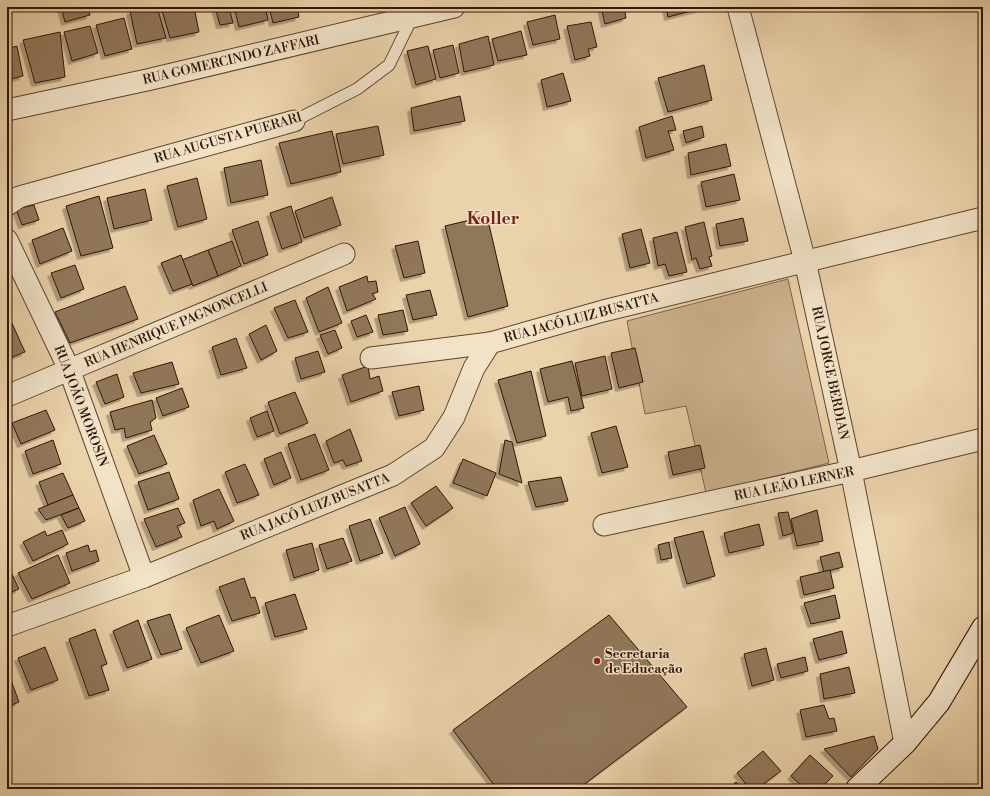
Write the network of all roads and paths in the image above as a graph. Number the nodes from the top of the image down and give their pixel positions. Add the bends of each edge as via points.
1 (454, 7) edge
2 (738, 7) edge
3 (411, 13) edge
4 (7, 110) edge
5 (294, 121) joint
6 (7, 205) edge
7 (983, 218) edge
8 (7, 240) edge
9 (344, 254) dead end
10 (805, 261) junction
11 (490, 343) junction
12 (371, 358) dead end
13 (69, 369) junction
14 (7, 396) edge
15 (983, 439) edge
16 (852, 471) junction
17 (604, 525) dead end
18 (144, 577) junction
19 (7, 626) edge
20 (983, 628) edge
21 (905, 743) junction
22 (856, 789) edge

1 - 3 street, RUA GOMERCINDO ZAFFARI
2 - 10 street, RUA JORGE BERDIAN
3 - 4 street, RUA GOMERCINDO ZAFFARI via 147,80
3 - 5 lane, RUA AUGUSTA PUERARI via 389,65 357,89
5 - 6 street, RUA AUGUSTA PUERARI via 19,197
7 - 10 street, RUA JACÓ LUIZ BUSATTA
8 - 13 street, RUA JOÃO MOROSIN
9 - 13 street, RUA HENRIQUE PAGNONCELLI
10 - 11 street, RUA JACÓ LUIZ BUSATTA via 603,311
10 - 16 street, RUA JORGE BERDIAN
11 - 12 street
11 - 18 street, RUA JACÓ LUIZ BUSATTA via 474,368 454,417 434,448 393,476
13 - 14 street, RUA HENRIQUE PAGNONCELLI
13 - 18 street, RUA JOÃO MOROSIN
15 - 16 street, RUA LEÃO LERNER
16 - 17 street, RUA LEÃO LERNER
16 - 21 street, RUA JORGE BERDIAN
18 - 19 street, RUA JACÓ LUIZ BUSATTA
20 - 21 street via 939,702
21 - 22 street

